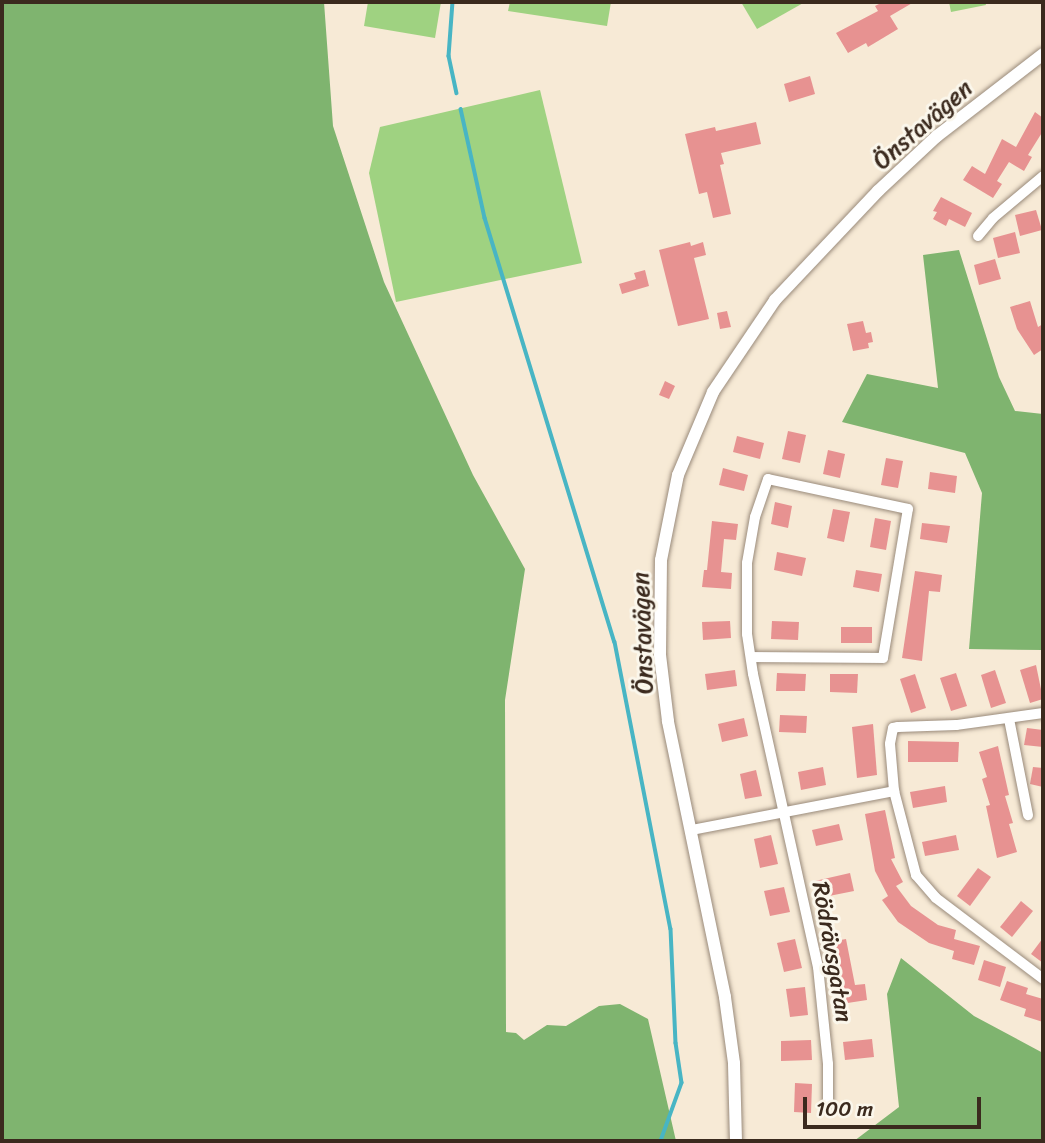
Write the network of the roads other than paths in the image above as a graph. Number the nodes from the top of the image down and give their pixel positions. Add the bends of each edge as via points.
1 (1043, 54) edge
2 (1043, 176) edge
3 (978, 236) dead end
4 (751, 657) junction
5 (1043, 713) edge
6 (1009, 719) junction
7 (894, 791) junction
8 (782, 811) junction
9 (1028, 815) dead end
10 (692, 830) junction
11 (1043, 979) edge
12 (828, 1103) dead end
13 (736, 1141) edge

1 - 10 street, Önstavägen via 937,136 775,300 713,392 695,430 667,524 658,614 668,721
2 - 3 street
4 - 4 street, Rödrävsgatan via 747,563 768,479 908,509 883,659
4 - 8 street, Rödrävsgatan
5 - 6 street
6 - 7 street via 893,728
6 - 9 street
7 - 8 street
7 - 11 street via 916,875 926,889
8 - 10 street
8 - 12 street, Rödrävsgatan via 818,967
10 - 13 street, Önstavägen via 725,997 734,1063

